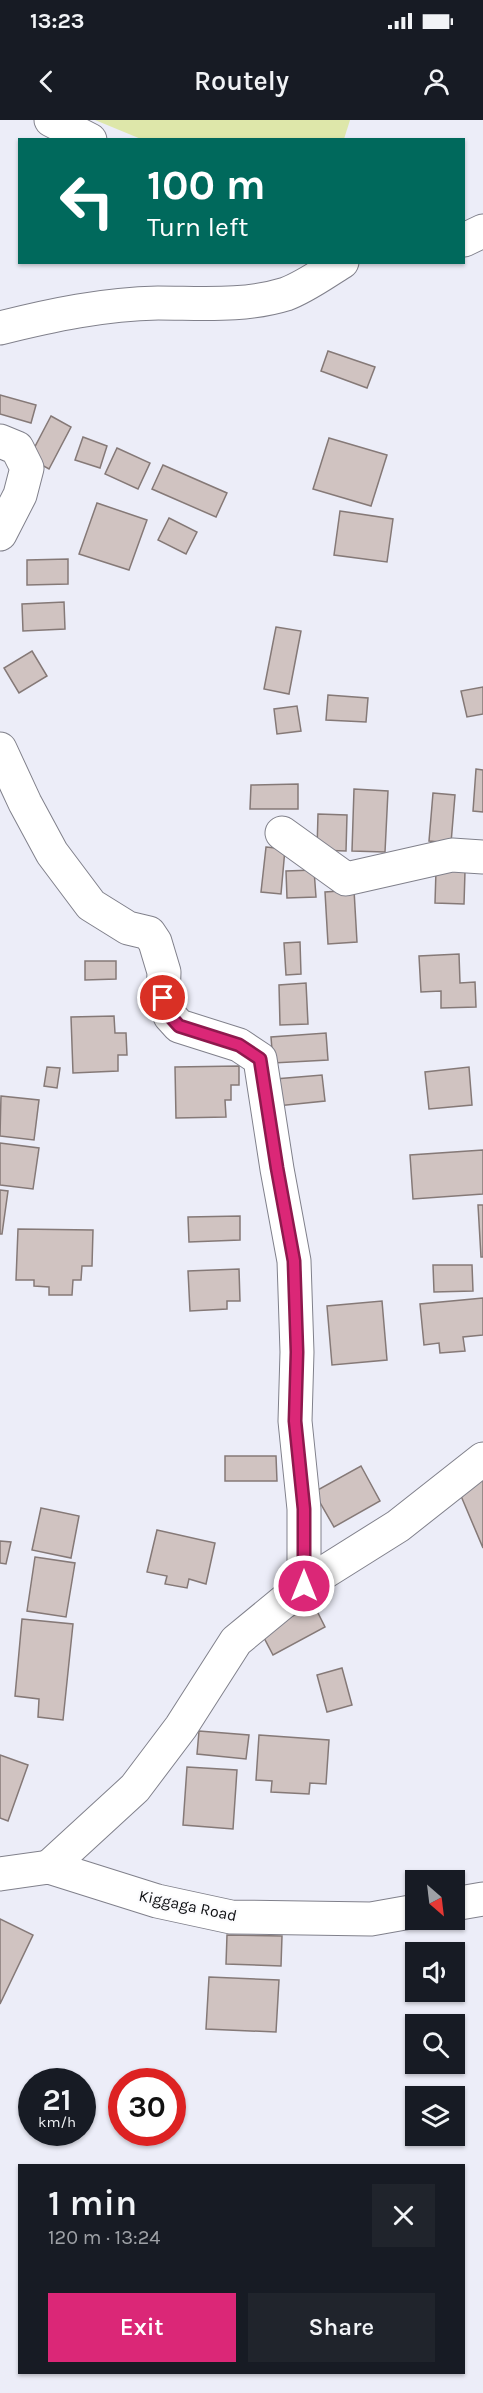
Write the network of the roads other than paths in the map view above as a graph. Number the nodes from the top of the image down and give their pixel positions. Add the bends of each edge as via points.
1 (51, 120) edge
2 (86, 138) edge
3 (483, 231) edge
4 (465, 240) edge
5 (338, 264) edge
6 (0, 328) edge
7 (0, 441) edge
8 (0, 534) edge
9 (0, 749) edge
10 (282, 833) dead end
11 (483, 857) edge
12 (483, 1459) edge
13 (304, 1586) junction
14 (49, 1867) junction
15 (0, 1874) edge
16 (483, 1899) edge
17 (465, 1902) edge
18 (405, 1913) edge

1 - 2 street
3 - 4 street
5 - 6 street via 275,297 208,305 158,303 88,309
7 - 8 street via 17,448 27,468 20,495
9 - 13 street via 52,853 91,905 128,928 149,933 155,942 164,972 163,998 170,1016 179,1026 239,1045 260,1059 294,1261 295,1421 304,1509
10 - 11 street via 346,879 452,855
12 - 13 street via 398,1526
13 - 14 street via 236,1641 181,1727 135,1788
14 - 15 street, Kiggaga Road
14 - 18 street, Kiggaga Road via 157,1901 231,1917 371,1919
16 - 17 street

